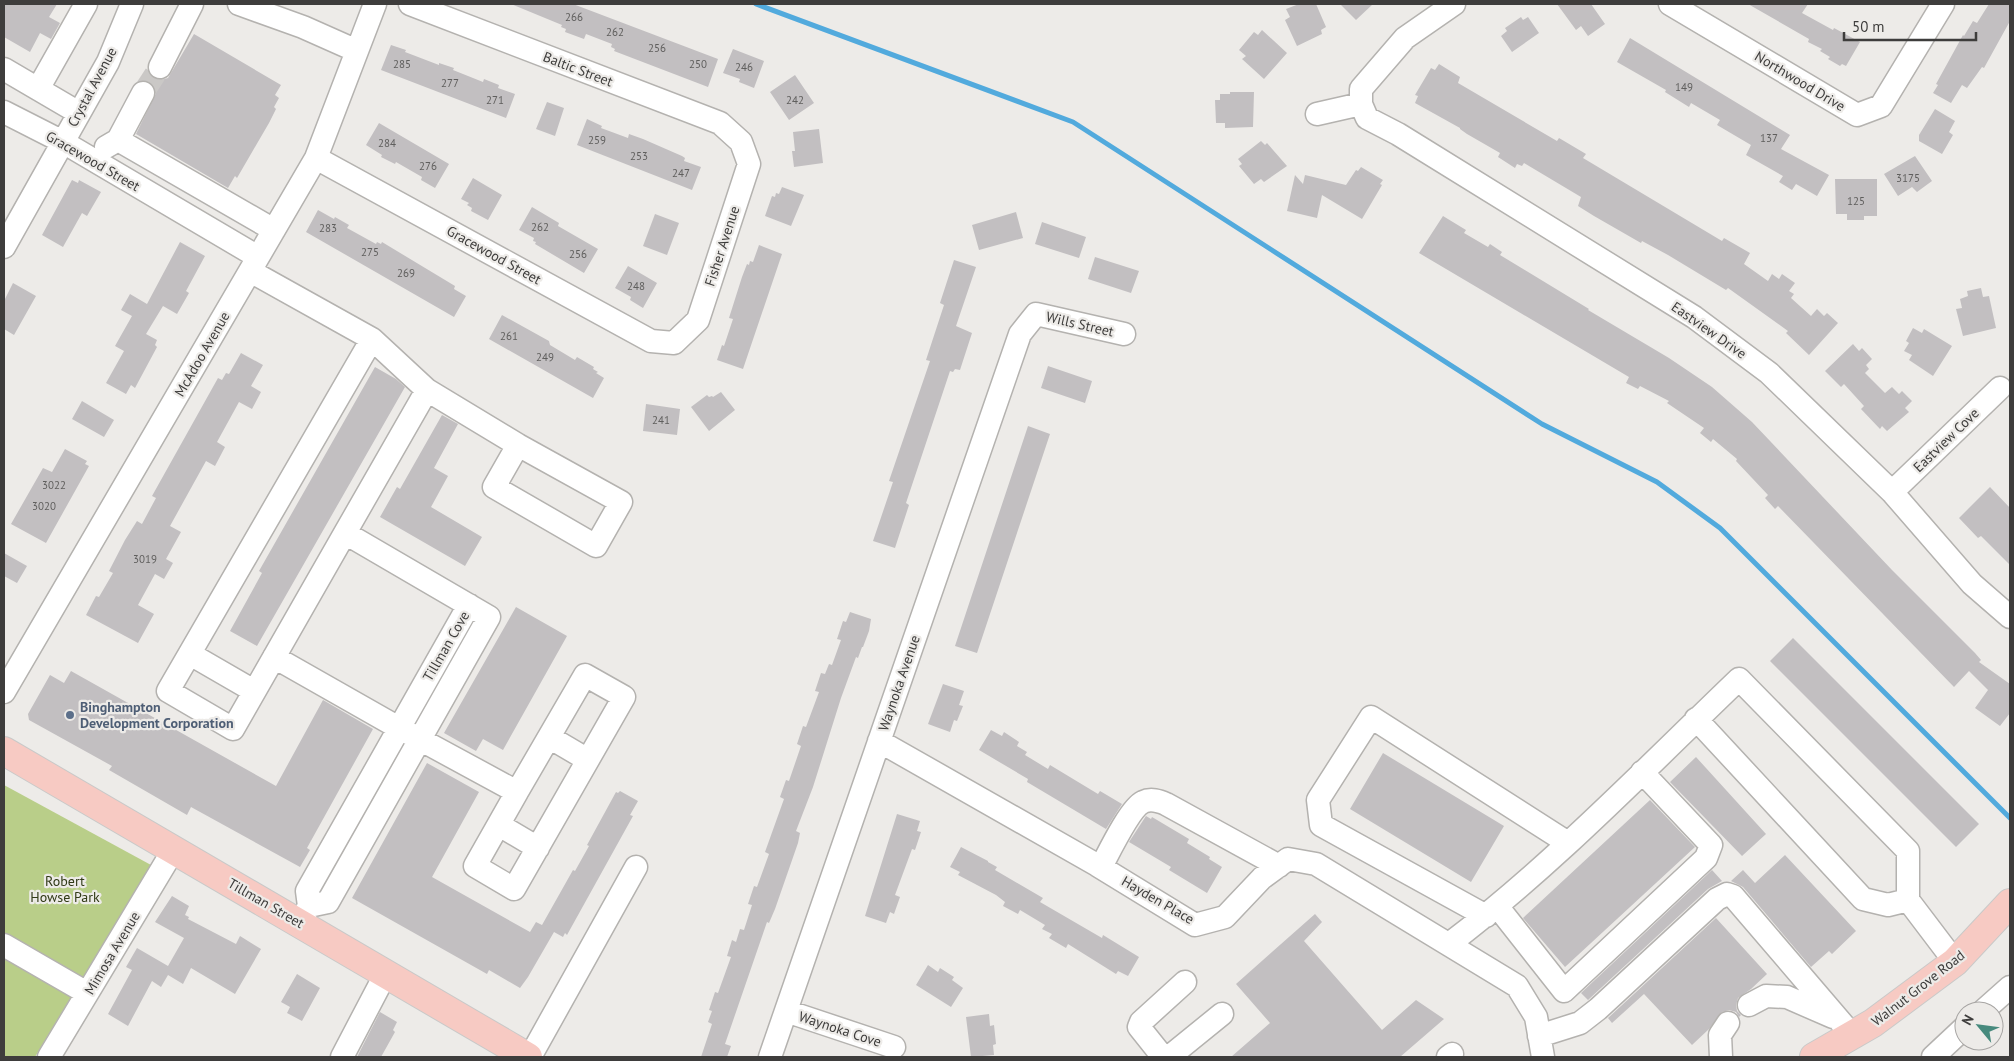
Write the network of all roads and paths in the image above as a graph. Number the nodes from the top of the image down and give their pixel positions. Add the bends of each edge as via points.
1 (86, 4) edge
2 (132, 4) edge
3 (192, 4) edge
4 (239, 4) edge
5 (375, 4) edge
6 (410, 4) edge
7 (1454, 4) edge
8 (1670, 4) edge
9 (1943, 4) edge
10 (357, 51) junction
11 (160, 67) tunnel mouth
12 (4, 70) edge
13 (38, 89) junction
14 (144, 93) tunnel mouth
15 (1361, 104) junction
16 (4, 112) edge
17 (79, 113) junction
18 (1317, 114) dead end
19 (118, 140) junction
20 (63, 142) junction
21 (741, 142) joint
22 (88, 157) junction
23 (316, 158) junction
24 (274, 230) junction
25 (4, 247) edge
26 (254, 264) junction
27 (1036, 314) joint
28 (1124, 334) dead end
29 (372, 339) junction
30 (674, 342) joint
31 (2000, 388) dead end
32 (427, 390) junction
33 (518, 445) junction
34 (1892, 492) junction
35 (345, 533) junction
36 (469, 605) junction
37 (2010, 617) edge
38 (190, 654) junction
39 (274, 657) junction
40 (254, 691) junction
41 (4, 692) edge
42 (1696, 719) junction
43 (398, 728) junction
44 (549, 737) junction
45 (420, 740) junction
46 (879, 741) junction
47 (4, 750) edge
48 (588, 760) junction
49 (1642, 772) junction
50 (370, 778) junction
51 (391, 790) junction
52 (517, 792) junction
53 (499, 825) junction
54 (1568, 843) junction
55 (538, 848) junction
56 (174, 849) junction
57 (1279, 866) junction
58 (636, 867) dead end
59 (1101, 867) junction
60 (1908, 900) junction
61 (2010, 903) edge
62 (1491, 911) junction
63 (304, 914) junction
64 (1449, 944) junction
65 (4, 945) edge
66 (1955, 962) junction
67 (386, 974) junction
68 (1185, 982) dead end
69 (2010, 987) edge
70 (87, 993) junction
71 (1994, 1001) edge
72 (1749, 1005) dead end
73 (786, 1011) junction
74 (1222, 1014) dead end
75 (1728, 1023) dead end
76 (1845, 1027) junction
77 (1954, 1037) edge
78 (894, 1047) dead end
79 (1541, 1047) edge
80 (49, 1057) edge
81 (342, 1057) edge
82 (529, 1057) edge
83 (770, 1057) edge
84 (1163, 1057) edge
85 (1169, 1057) edge
86 (1721, 1057) edge
87 (1814, 1057) edge
88 (1933, 1057) edge

1 - 13 street
2 - 17 street, Crystal Avenue via 108,62
3 - 11 street
4 - 10 street
5 - 10 street, McAdoo Avenue
6 - 21 street, Baltic Street via 720,123
7 - 15 street via 1405,38 1361,89
8 - 9 street, Northwood Drive via 1857,115 1882,106
10 - 23 street, McAdoo Avenue
12 - 13 street
13 - 17 street
14 - 19 street
15 - 18 street
15 - 34 street, Eastview Drive via 1367,118 1694,317 1769,373
16 - 20 street, Gracewood Street
17 - 20 street, Crystal Avenue
19 - 22 street
19 - 24 street
20 - 22 street, Gracewood Street
20 - 25 street, Crystal Avenue
21 - 30 street, Fisher Avenue via 749,164 698,320
22 - 26 street, Gracewood Street
23 - 24 street, McAdoo Avenue
23 - 30 street, Gracewood Street via 651,341
24 - 26 street, McAdoo Avenue
26 - 29 street, Gracewood Street
26 - 41 street, McAdoo Avenue
27 - 28 street, Wills Street
27 - 46 street, Waynoka Avenue via 1020,334
29 - 32 street, Gracewood Street
29 - 38 street
31 - 34 street, Eastview Cove
32 - 33 street, Gracewood Street
32 - 35 street
33 - 33 street, Gracewood Street via 494,487 596,546 621,502
34 - 37 street, Eastview Drive via 1972,584
35 - 36 street
35 - 39 street
36 - 43 street, Tillman Cove
36 - 45 street, Tillman Cove via 489,617
38 - 40 street
38 - 40 street via 168,691 224,724 233,728
39 - 40 street
39 - 43 street
42 - 49 street
42 - 60 street via 1863,899 1888,905
42 - 60 street via 1739,678 1908,851
43 - 45 street
43 - 50 street, Tillman Cove
44 - 48 street
44 - 48 street via 585,675 624,697
44 - 52 street
45 - 51 street, Tillman Cove
45 - 52 street
46 - 59 street, Hayden Place
46 - 73 street, Waynoka Avenue
47 - 56 main road, Tillman Street
48 - 55 street
49 - 54 street
49 - 62 street via 1711,845 1706,858 1564,991
50 - 51 street
50 - 63 street, Tillman Cove via 307,891
51 - 63 street, Tillman Cove via 328,902
52 - 53 street
53 - 55 street
53 - 55 street via 475,866 498,880 514,889
54 - 62 street
54 - 62 street via 1371,717 1318,800 1321,825
56 - 63 main road, Tillman Street
56 - 70 street, Mimosa Avenue
57 - 59 street, Hayden Place via 1262,878 1225,917 1195,924
57 - 59 street via 1153,800 1134,808
57 - 64 street, Hayden Place via 1288,859 1316,864
58 - 82 street
60 - 66 street
61 - 66 main road, Walnut Grove Road
62 - 64 street
63 - 67 main road, Tillman Street
64 - 79 street, Hayden Place via 1517,986 1536,1017
65 - 70 street
66 - 76 main road, Walnut Grove Road via 1873,1023
67 - 81 street
67 - 82 main road, Tillman Street
68 - 84 street via 1139,1027
69 - 71 street
70 - 80 street, Mimosa Avenue
72 - 76 street via 1766,996 1787,997
73 - 78 street, Waynoka Cove
73 - 83 street, Waynoka Avenue
74 - 85 street
75 - 86 street via 1720,1036
76 - 79 street via 1733,896 1727,894 1717,899 1598,1009
76 - 87 main road, Walnut Grove Road
77 - 88 street

